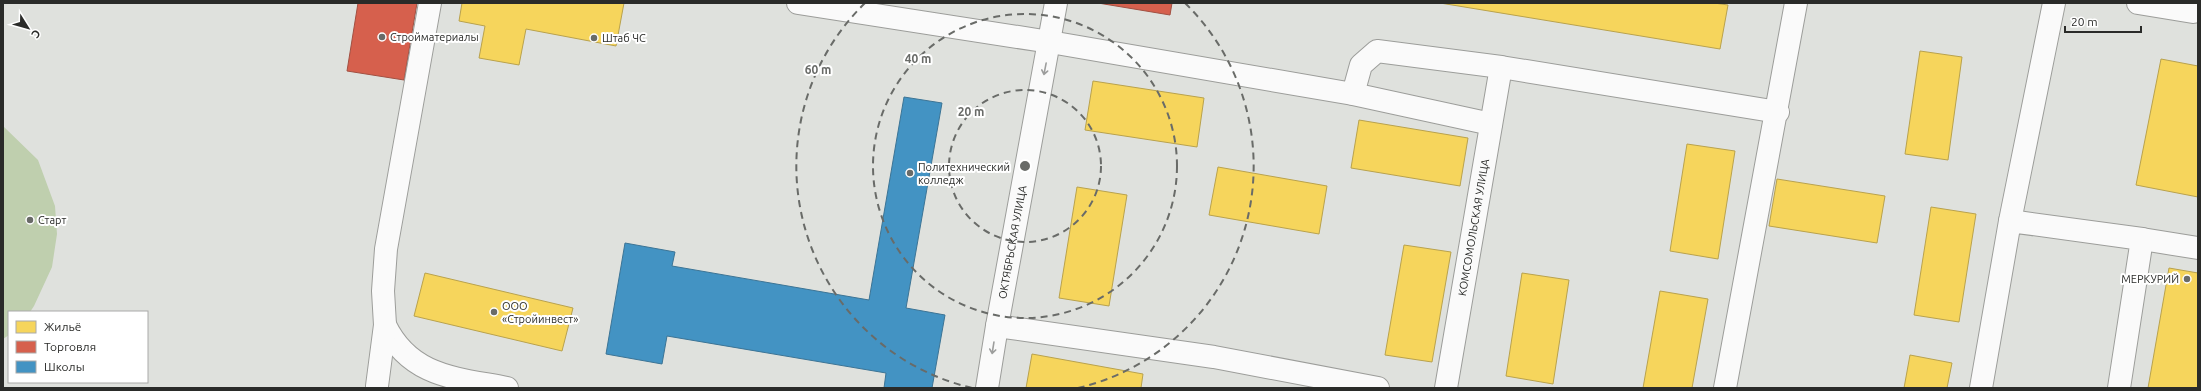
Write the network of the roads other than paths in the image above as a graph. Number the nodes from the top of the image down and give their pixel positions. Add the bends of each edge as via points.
1 (430, 3) edge
2 (798, 3) edge
3 (1056, 3) edge
4 (1796, 3) edge
5 (2054, 3) edge
6 (2138, 3) edge
7 (2195, 9) edge
8 (1050, 42) junction
9 (1501, 67) junction
10 (1353, 94) junction
11 (1778, 112) junction
12 (1492, 124) junction
13 (2010, 221) junction
14 (2142, 239) junction
15 (2198, 248) edge
16 (385, 325) junction
17 (997, 326) junction
18 (379, 362) junction
19 (439, 375) junction
20 (377, 386) dead end
21 (507, 388) edge
22 (987, 388) edge
23 (1378, 388) edge
24 (1446, 388) edge
25 (1726, 388) edge
26 (1981, 388) edge
27 (2119, 388) edge

1 - 16 street via 386,249 383,291
2 - 8 street
3 - 8 street, ОКТЯБРЬСКАЯ УЛИЦА
4 - 11 street
5 - 13 street
6 - 7 street
8 - 10 street
8 -> 17 street, ОКТЯБРЬСКАЯ УЛИЦА
9 - 10 street via 1377,51 1360,65
9 - 11 street
9 - 12 street, КОМСОМОЛЬСКАЯ УЛИЦА
10 - 12 street
11 - 25 street
12 - 24 street, КОМСОМОЛЬСКАЯ УЛИЦА
13 - 14 street
13 - 26 street
14 - 15 street
14 - 27 street
16 - 18 street
16 - 19 street via 392,340 404,353 415,363
17 -> 22 street, ОКТЯБРЬСКАЯ УЛИЦА
17 - 23 street via 1214,357
18 - 19 street
18 - 20 street
19 - 21 street

